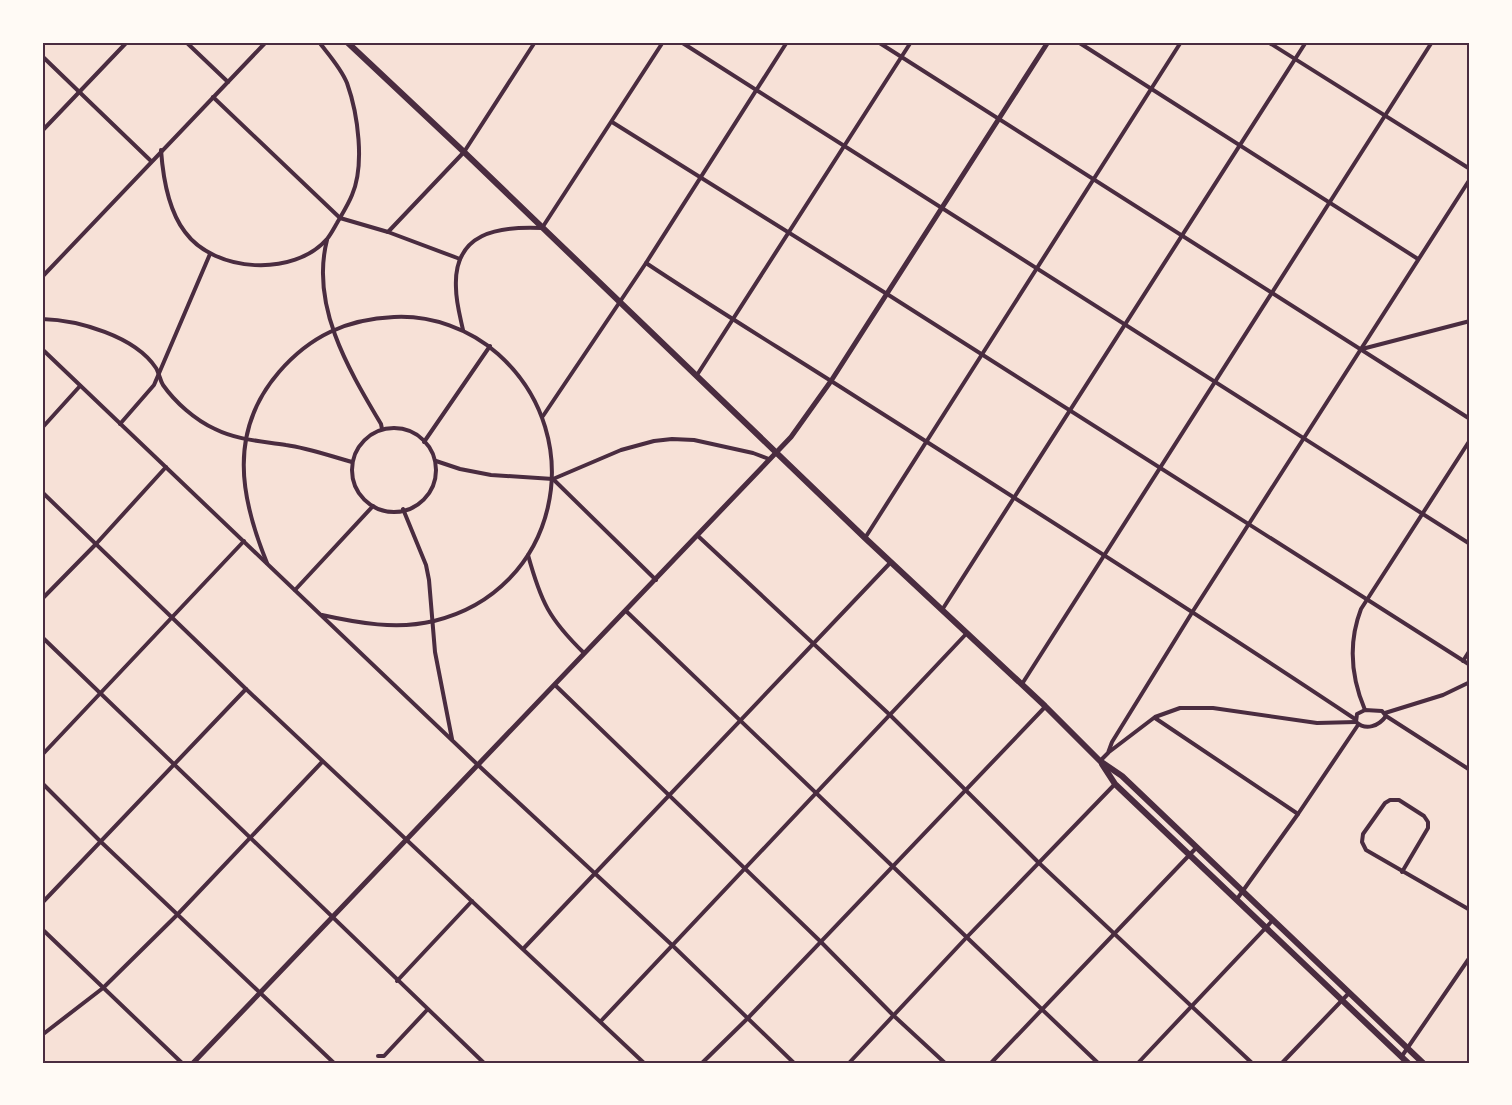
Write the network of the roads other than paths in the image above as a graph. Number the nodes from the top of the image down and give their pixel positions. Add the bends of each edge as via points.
1 (127, 42) edge
2 (186, 42) edge
3 (266, 42) edge
4 (319, 42) edge
5 (347, 42) edge
6 (535, 42) edge
7 (663, 42) edge
8 (681, 42) edge
9 (787, 42) edge
10 (878, 42) edge
11 (911, 42) edge
12 (1048, 42) edge
13 (1078, 42) edge
14 (1181, 42) edge
15 (1268, 42) edge
16 (1306, 42) edge
17 (1432, 42) edge
18 (42, 56) edge
19 (901, 57) junction
20 (1295, 59) junction
21 (228, 82) junction
22 (1152, 89) junction
23 (756, 90) junction
24 (79, 92) junction
25 (213, 97) junction
26 (1385, 116) junction
27 (999, 119) junction
28 (612, 122) junction
29 (42, 131) edge
30 (1240, 145) junction
31 (844, 146) junction
32 (161, 150) junction
33 (464, 152) junction
34 (151, 161) junction
35 (1470, 169) edge
36 (700, 177) junction
37 (1094, 179) junction
38 (1470, 179) edge
39 (1330, 203) junction
40 (942, 208) junction
41 (340, 218) junction
42 (542, 228) junction
43 (388, 232) junction
44 (789, 233) junction
45 (1182, 235) junction
46 (327, 239) junction
47 (210, 254) junction
48 (460, 259) junction
49 (1418, 259) junction
50 (646, 263) junction
51 (1037, 268) junction
52 (42, 277) edge
53 (1272, 293) junction
54 (887, 294) junction
55 (620, 302) junction
56 (42, 318) edge
57 (733, 321) junction
58 (1470, 321) edge
59 (1125, 324) junction
60 (332, 330) junction
61 (463, 331) junction
62 (490, 346) junction
63 (42, 349) edge
64 (1361, 349) junction
65 (982, 355) junction
66 (159, 375) junction
67 (697, 375) junction
68 (831, 381) junction
69 (1215, 382) junction
70 (80, 386) junction
71 (1070, 411) junction
72 (543, 416) junction
73 (1470, 419) edge
74 (120, 424) junction
75 (42, 428) edge
76 (382, 429) junction
77 (1304, 438) junction
78 (246, 440) junction
79 (1470, 441) edge
80 (926, 442) junction
81 (424, 443) junction
82 (777, 452) junction
83 (770, 459) junction
84 (436, 461) junction
85 (352, 462) junction
86 (166, 467) junction
87 (1160, 468) junction
88 (552, 479) junction
89 (42, 492) edge
90 (1014, 497) junction
91 (373, 506) junction
92 (403, 510) junction
93 (1423, 514) junction
94 (1249, 525) junction
95 (698, 536) junction
96 (865, 538) junction
97 (244, 542) junction
98 (96, 544) junction
99 (1470, 544) edge
100 (528, 555) junction
101 (1104, 555) junction
102 (891, 562) junction
103 (268, 564) junction
104 (656, 580) junction
105 (295, 590) junction
106 (42, 599) edge
107 (1367, 600) junction
108 (942, 610) junction
109 (626, 611) junction
110 (1193, 611) junction
111 (321, 615) junction
112 (172, 616) junction
113 (433, 621) junction
114 (967, 633) junction
115 (42, 637) edge
116 (814, 643) junction
117 (1470, 650) edge
118 (585, 654) junction
119 (1463, 661) junction
120 (1470, 665) edge
121 (1470, 682) edge
122 (1022, 684) junction
123 (555, 686) junction
124 (246, 689) junction
125 (101, 693) junction
126 (1045, 706) junction
127 (1365, 710) junction
128 (1386, 714) junction
129 (890, 715) junction
130 (1155, 717) junction
131 (740, 721) junction
132 (1356, 722) junction
133 (452, 740) junction
134 (1108, 753) junction
135 (42, 755) edge
136 (1100, 761) junction
137 (322, 762) junction
138 (174, 764) junction
139 (478, 765) junction
140 (1470, 770) edge
141 (42, 783) edge
142 (1115, 784) junction
143 (966, 789) junction
144 (816, 793) junction
145 (669, 795) junction
146 (1298, 814) junction
147 (250, 838) junction
148 (407, 839) junction
149 (100, 841) junction
150 (1197, 848) junction
151 (1190, 855) junction
152 (1039, 863) junction
153 (892, 867) junction
154 (745, 868) junction
155 (1402, 872) junction
156 (596, 873) junction
157 (1244, 892) junction
158 (1236, 900) junction
159 (472, 901) junction
160 (42, 903) edge
161 (1470, 910) edge
162 (177, 915) junction
163 (332, 918) junction
164 (1273, 920) junction
165 (1266, 928) junction
166 (42, 929) edge
167 (1115, 933) junction
168 (966, 938) junction
169 (821, 942) junction
170 (672, 945) junction
171 (524, 948) junction
172 (1470, 957) edge
173 (397, 981) junction
174 (103, 988) junction
175 (260, 993) junction
176 (1349, 993) junction
177 (1342, 1000) junction
178 (1193, 1006) junction
179 (428, 1010) junction
180 (1042, 1010) junction
181 (893, 1016) junction
182 (748, 1018) junction
183 (601, 1021) junction
184 (42, 1035) edge
185 (1408, 1049) junction
186 (378, 1056) dead end
187 (1401, 1057) junction
188 (182, 1063) edge
189 (193, 1063) edge
190 (334, 1063) edge
191 (483, 1063) edge
192 (644, 1063) edge
193 (702, 1063) edge
194 (794, 1063) edge
195 (849, 1063) edge
196 (945, 1063) edge
197 (990, 1063) edge
198 (1098, 1063) edge
199 (1138, 1063) edge
200 (1252, 1063) edge
201 (1282, 1063) edge
202 (1408, 1063) edge
203 (1423, 1063) edge

1 - 24 street
2 - 21 street
3 - 21 street
4 - 41 street via 347,83 358,135 356,181
5 - 33 main road
6 - 33 street
7 - 28 street
8 - 23 street
9 - 23 street
10 - 19 street
11 - 19 street
12 - 27 main road
13 - 22 street
14 - 22 street
15 - 20 street
16 - 20 street
17 - 26 street
18 - 24 street
19 - 27 street
19 - 31 street
20 - 26 street
20 - 30 street
21 - 25 street
22 - 30 street
22 - 37 street
23 - 31 street
23 - 36 street
24 - 29 street
24 - 34 street
25 - 32 street
25 - 41 street
26 - 35 street
26 - 39 street
27 - 37 street
27 - 40 main road
28 - 36 street
28 - 42 street
30 - 39 street
30 - 45 street
31 - 40 street
31 - 44 street
32 - 34 street
32 - 47 street via 165,186 176,218 185,233
33 - 42 main road
33 - 43 street
34 - 52 street
36 - 44 street
36 - 50 street
37 - 45 street
37 - 51 street
38 - 49 street
39 - 49 street
39 - 53 street
40 - 51 street
40 - 54 main road
41 - 43 street
41 - 46 street
42 - 48 street via 506,228 486,233
42 - 55 main road
43 - 48 street
44 - 54 street
44 - 57 street
45 - 53 street
45 - 59 street
46 - 47 street via 302,256 279,264 259,266
46 - 60 street via 323,261
47 - 66 street
48 - 61 street via 456,286
49 - 64 street
50 - 55 street
50 - 57 street
51 - 59 street
51 - 65 street
53 - 64 street
53 - 69 street
54 - 65 street
54 - 68 main road
55 - 67 main road
55 - 72 street
56 - 66 street via 68,321 115,336 141,353
57 - 67 street
57 - 68 street
58 - 64 street
59 - 69 street
59 - 71 street
60 - 61 street via 400,316 443,323
60 - 76 street
60 - 78 street via 299,352 278,373 262,397
61 - 62 street
62 - 72 street via 522,379
62 - 81 street
63 - 70 street
64 - 73 street
64 - 77 street
65 - 71 street
65 - 80 street
66 - 74 street
66 - 78 street via 170,393 200,421
67 - 82 main road
68 - 80 street
68 - 82 main road
69 - 77 street
69 - 87 street
70 - 74 street
70 - 75 street
71 - 87 street
71 - 90 street
72 - 88 street via 551,447
74 - 86 street
76 - 81 street via 405,430
76 - 85 street via 362,441
77 - 93 street
77 - 94 street
78 - 85 street via 301,447
78 - 103 street via 243,471 247,505
79 - 93 street
80 - 90 street
80 - 96 street
81 - 84 street
82 - 83 main road
82 - 96 main road
83 - 88 street via 694,440 654,441 621,450
83 - 95 main road
84 - 88 street via 491,475
84 - 92 street via 429,495
85 - 91 street via 356,488
86 - 97 street
86 - 98 street
87 - 94 street
87 - 101 street
88 - 100 street via 541,531
88 - 104 street
89 - 98 street
90 - 101 street
90 - 108 street
91 - 92 street
91 - 105 street
92 - 113 street via 426,565
93 - 99 street
93 - 107 street
94 - 107 street
94 - 110 street
95 - 104 main road
95 - 116 street
96 - 102 main road
97 - 103 street
97 - 112 street
98 - 106 street
98 - 112 street
100 - 113 street via 487,596
100 - 118 street via 546,607 563,633
101 - 110 street
101 - 122 street
102 - 108 main road
102 - 116 street
103 - 105 street
104 - 109 main road
105 - 111 street
107 - 119 street
107 - 127 street via 1357,619 1353,645 1354,678
108 - 114 main road
109 - 118 main road
109 - 131 street
110 - 132 street
110 - 134 street
111 - 113 street via 386,624
111 - 133 street
112 - 124 street
112 - 125 street
113 - 133 street
114 - 122 main road
114 - 129 street
115 - 125 street
116 - 129 street
116 - 131 street
117 - 119 street
118 - 123 main road
119 - 120 street
121 - 128 street
122 - 126 main road
123 - 139 main road
123 - 145 street
124 - 137 street
124 - 138 street
125 - 135 street
125 - 138 street
126 - 136 main road
126 - 143 street
127 - 128 street
127 - 132 street via 1358,714
128 - 132 street via 1374,726
128 - 140 street
129 - 143 street
129 - 144 street
130 - 132 street via 1195,707 1317,723
130 - 134 street
130 - 146 street
131 - 144 street
131 - 145 street
132 - 146 street
133 - 139 street
134 - 136 street
136 - 142 main road
136 - 150 main road via 1122,776
137 - 147 street
137 - 148 street
138 - 147 street
138 - 149 street
139 - 148 main road
139 - 156 street
141 - 149 street
142 - 151 main road
142 - 152 street
143 - 152 street
143 - 153 street
144 - 153 street
144 - 154 street
145 - 154 street
145 - 156 street
146 - 157 street
147 - 162 street
147 - 163 street
148 - 159 street
148 - 163 main road
149 - 160 street
149 - 162 street
150 - 151 street
150 - 157 main road
151 - 158 main road
151 - 167 street
152 - 167 street
152 - 168 street
153 - 168 street
153 - 169 street
154 - 169 street
154 - 170 street
155 - 155 street via 1428,822 1399,800 1390,800 1363,834 1362,842 1366,850
155 - 161 street
156 - 170 street
156 - 171 street
157 - 158 street
157 - 164 main road
158 - 165 main road
159 - 171 street
159 - 173 street
162 - 174 street
162 - 175 street
163 - 173 street
163 - 175 main road
164 - 165 street
164 - 176 main road
165 - 177 main road
165 - 178 street
166 - 174 street
167 - 178 street
167 - 180 street
168 - 180 street
168 - 181 street
169 - 181 street
169 - 182 street
170 - 182 street
170 - 183 street
171 - 183 street
172 - 185 street
173 - 179 street
174 - 184 street
174 - 188 street
175 - 189 main road
175 - 190 street
176 - 177 street
176 - 185 main road
177 - 187 main road
177 - 201 street
178 - 199 street
178 - 200 street
179 - 186 street via 384,1056
179 - 191 street
180 - 197 street
180 - 198 street
181 - 195 street
181 - 196 street
182 - 193 street
182 - 194 street
183 - 192 street
185 - 187 street
185 - 203 main road
187 - 202 main road

